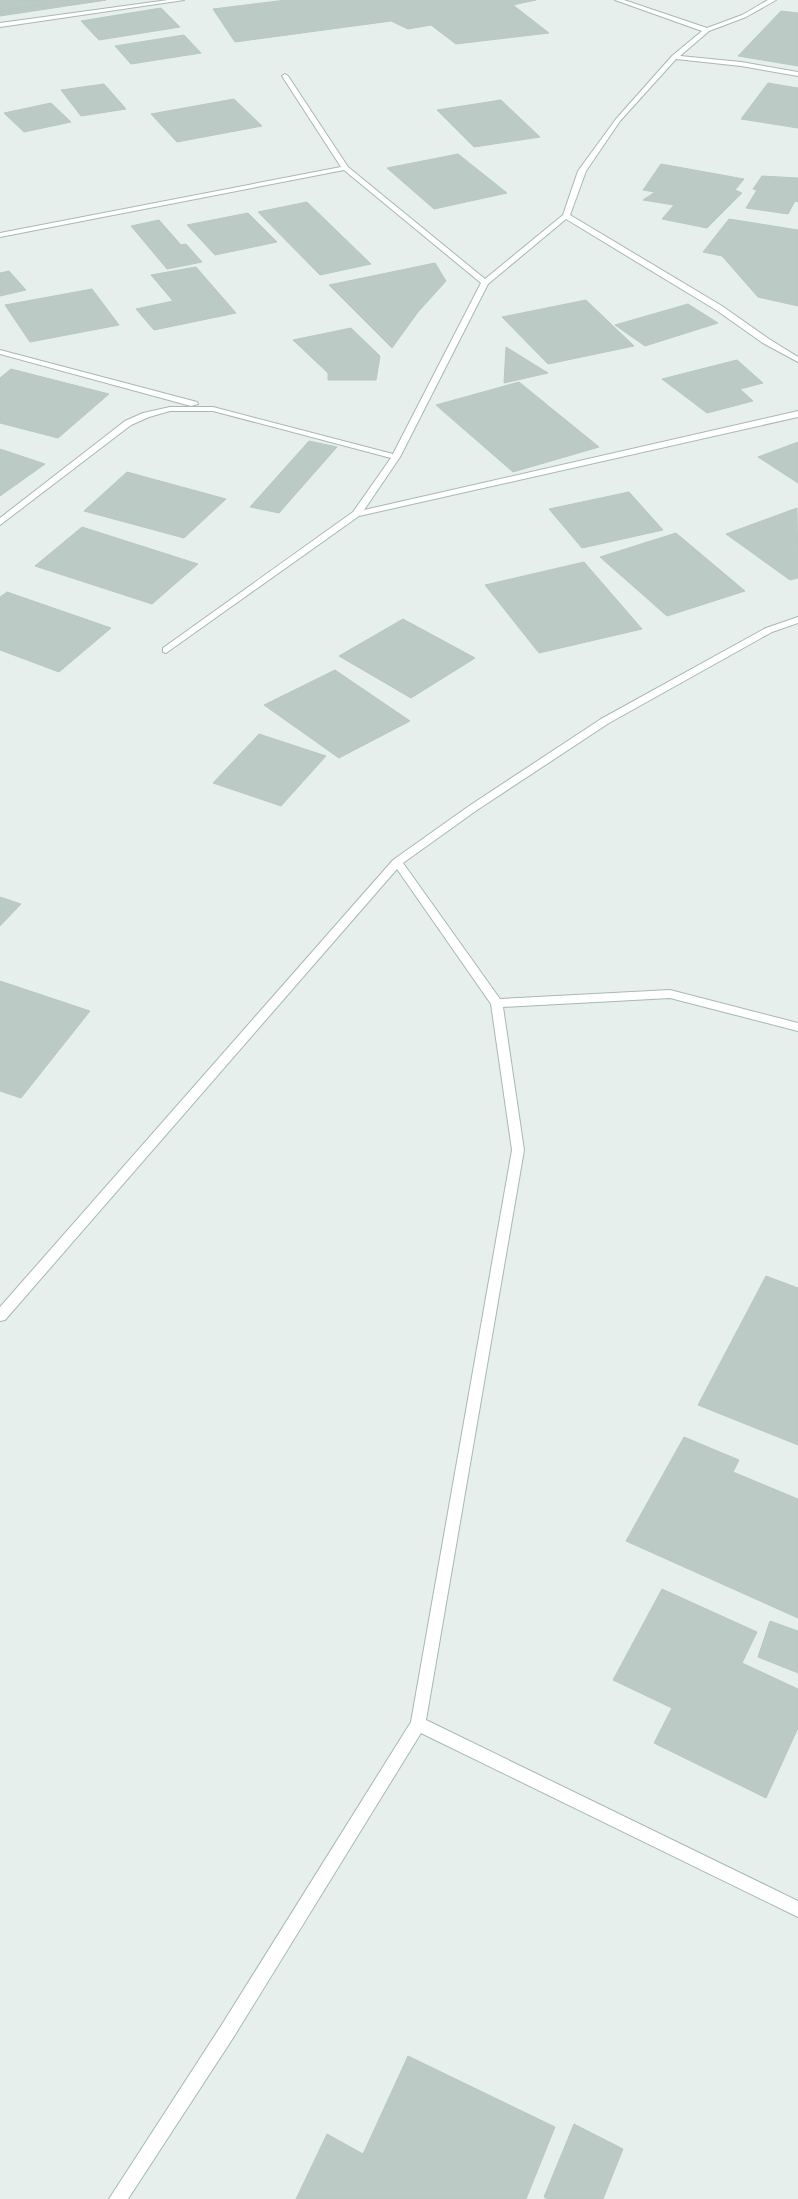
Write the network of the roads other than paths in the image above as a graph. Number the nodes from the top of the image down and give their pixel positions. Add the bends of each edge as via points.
1 (181, 0) edge
2 (618, 0) edge
3 (772, 0) edge
4 (0, 25) edge
5 (707, 30) junction
6 (674, 57) junction
7 (798, 74) edge
8 (285, 76) dead end
9 (345, 168) junction
10 (566, 216) junction
11 (0, 234) edge
12 (485, 283) junction
13 (0, 352) edge
14 (798, 360) edge
15 (213, 409) junction
16 (798, 414) edge
17 (396, 457) junction
18 (356, 514) junction
19 (0, 522) edge
20 (798, 620) edge
21 (166, 650) dead end
22 (397, 862) junction
23 (497, 1003) junction
24 (798, 1027) edge
25 (0, 1316) edge
26 (418, 1724) junction
27 (798, 1909) edge
28 (118, 2199) edge

1 - 4 street
2 - 5 street
3 - 5 street via 744,16
5 - 6 street
6 - 7 street via 741,64
6 - 10 street via 618,120 582,171
8 - 9 street
9 - 11 street
9 - 12 street
10 - 12 street
10 - 14 street via 719,308
12 - 17 street
13 - 15 street
15 - 17 street
15 - 19 street via 170,409 128,423
16 - 18 street
17 - 18 street
18 - 21 street
20 - 22 street via 769,630 605,721 473,808
22 - 23 street
22 - 25 street
23 - 24 street via 670,994
23 - 26 street via 518,1150
26 - 27 street
26 - 28 street via 227,2032

